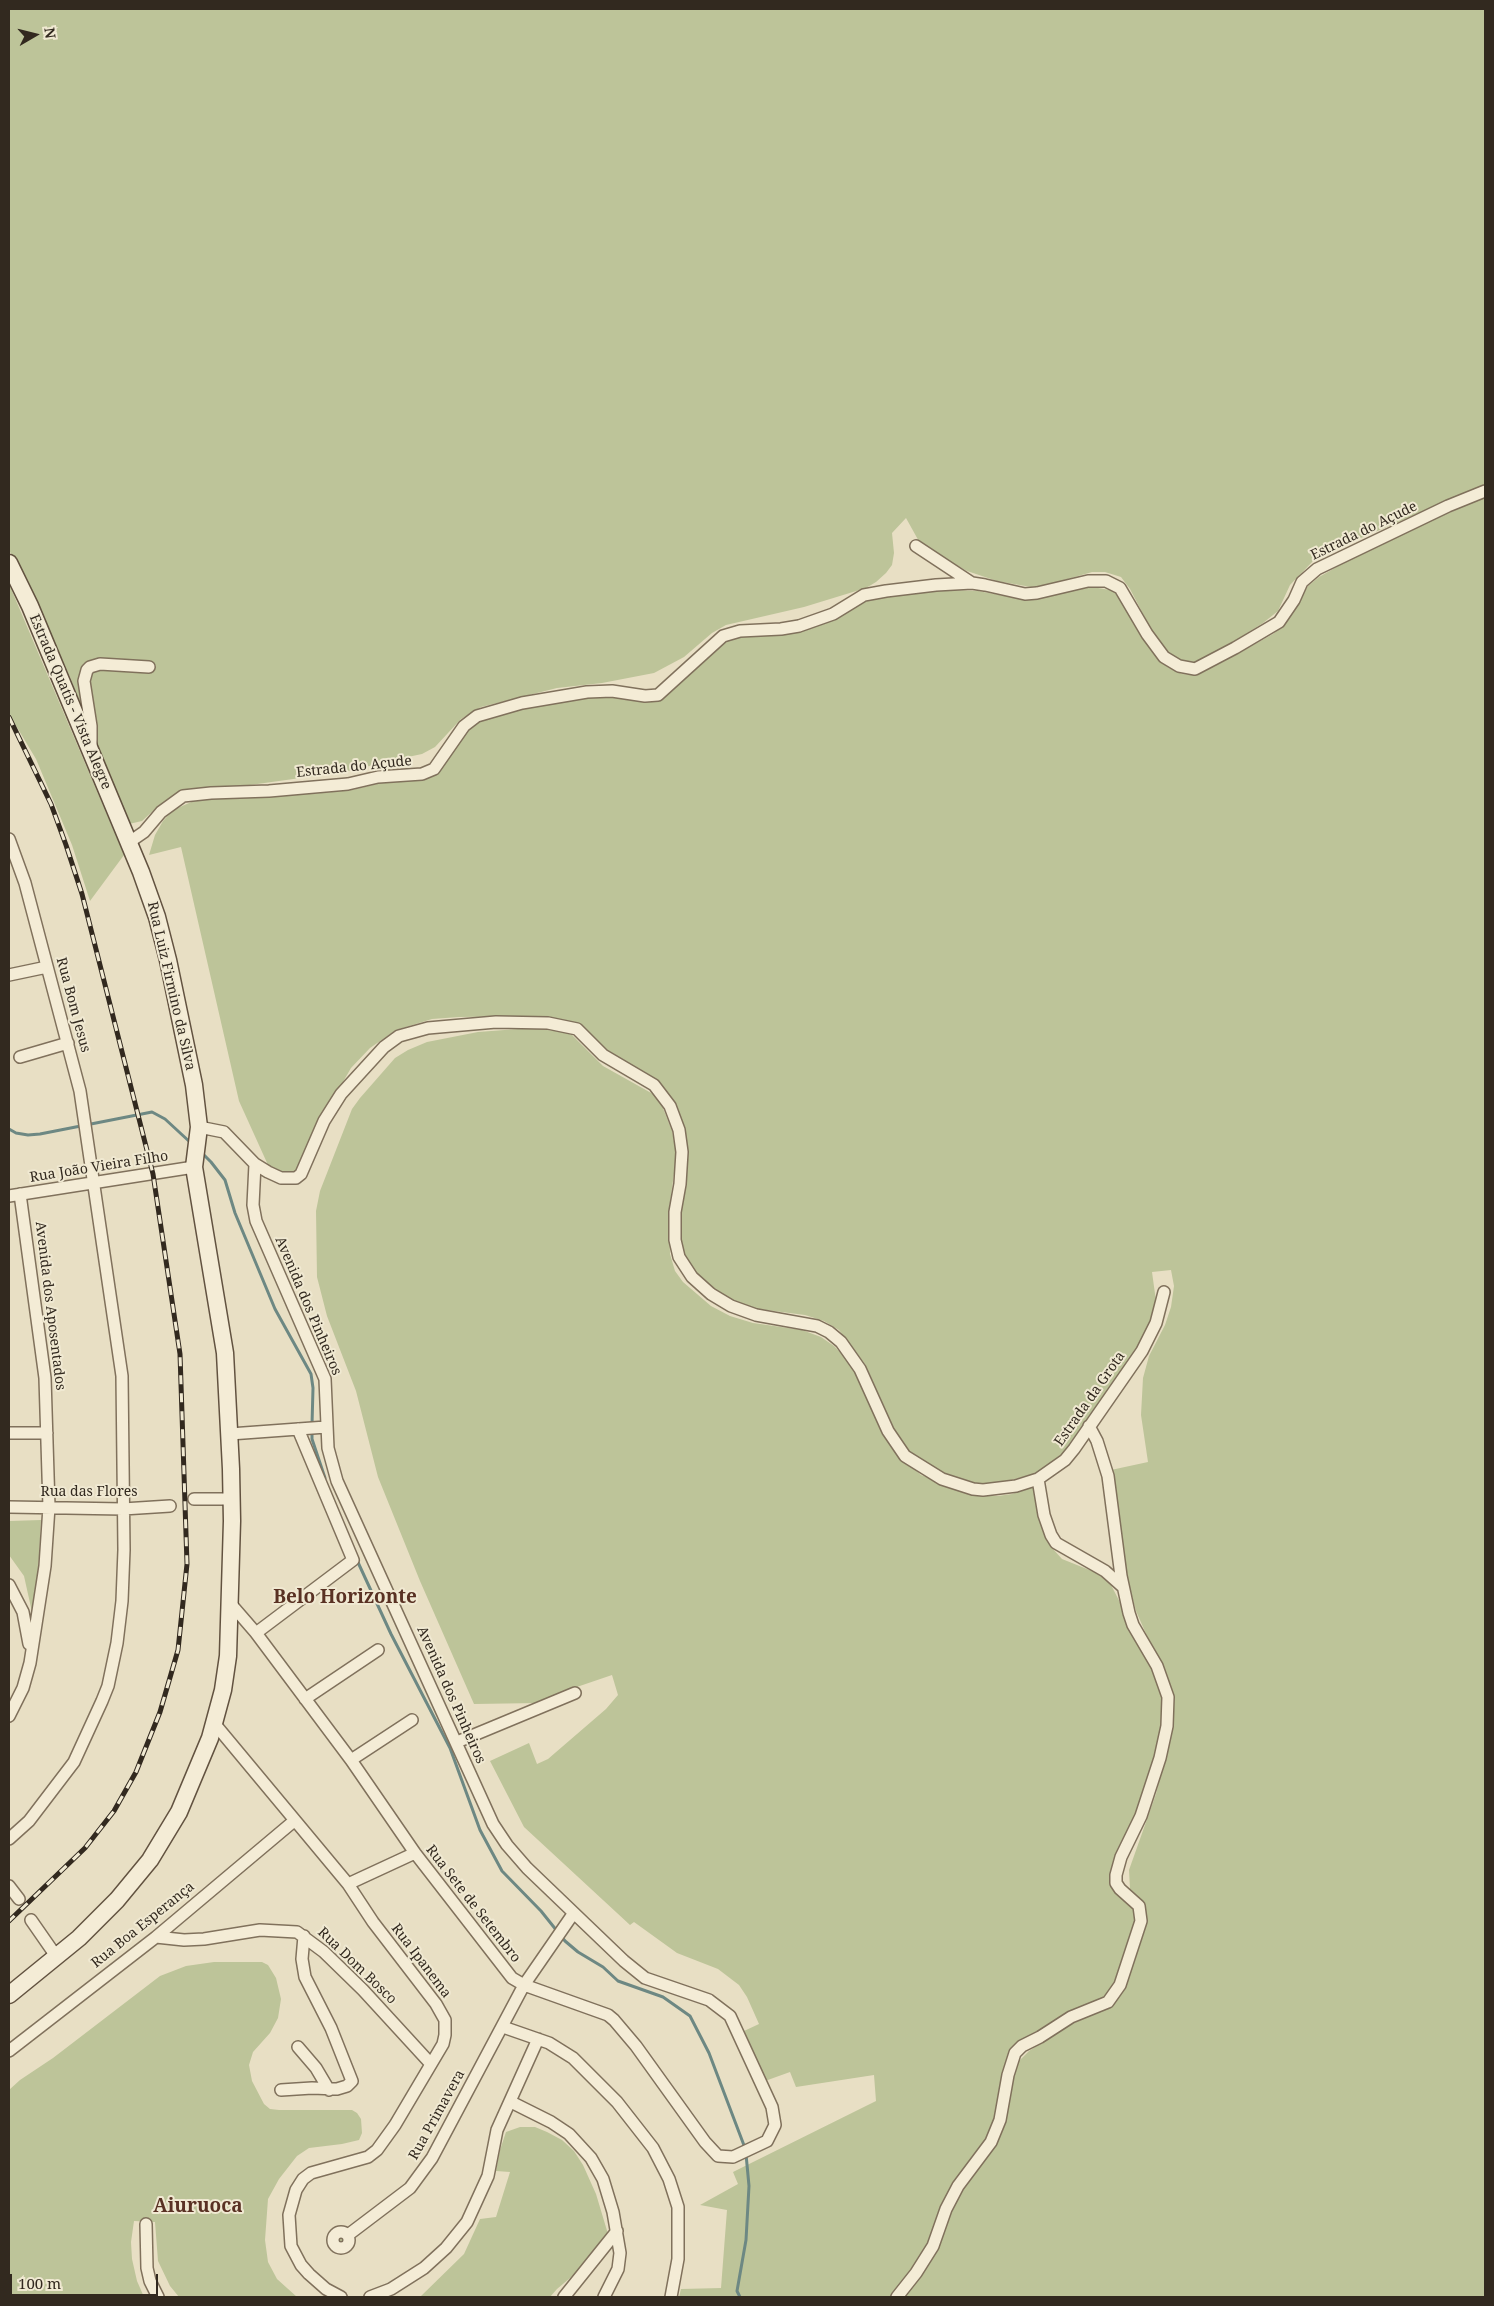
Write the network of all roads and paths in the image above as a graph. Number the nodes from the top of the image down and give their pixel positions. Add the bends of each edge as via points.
1 (1485, 491) edge
2 (916, 546) dead end
3 (9, 563) edge
4 (972, 583) junction
5 (149, 667) dead end
6 (91, 751) junction
7 (9, 839) edge
8 (128, 843) junction
9 (47, 967) junction
10 (9, 975) edge
11 (68, 1044) junction
12 (20, 1057) dead end
13 (199, 1130) junction
14 (255, 1164) junction
15 (194, 1165) junction
16 (93, 1183) junction
17 (14, 1195) edge
18 (1164, 1292) dead end
19 (1089, 1426) junction
20 (323, 1427) junction
21 (302, 1429) junction
22 (9, 1433) edge
23 (47, 1433) junction
24 (230, 1434) junction
25 (1038, 1479) junction
26 (194, 1499) dead end
27 (231, 1499) junction
28 (170, 1506) dead end
29 (9, 1507) edge
30 (49, 1507) junction
31 (123, 1509) junction
32 (9, 1585) edge
33 (1123, 1587) junction
34 (230, 1603) junction
35 (256, 1633) junction
36 (378, 1650) dead end
37 (30, 1663) junction
38 (575, 1693) dead end
39 (305, 1699) junction
40 (9, 1716) edge
41 (412, 1720) dead end
42 (214, 1723) junction
43 (457, 1742) junction
44 (351, 1760) junction
45 (294, 1821) junction
46 (9, 1839) edge
47 (415, 1853) junction
48 (348, 1884) junction
49 (9, 1886) edge
50 (19, 1899) dead end
51 (573, 1914) junction
52 (31, 1920) dead end
53 (156, 1936) junction
54 (304, 1936) junction
55 (56, 1956) junction
56 (524, 1985) junction
57 (9, 1995) edge
58 (503, 2027) junction
59 (538, 2039) junction
60 (298, 2047) dead end
61 (9, 2051) edge
62 (430, 2063) junction
63 (281, 2090) dead end
64 (329, 2090) junction
65 (511, 2102) junction
66 (772, 2106) joint
67 (146, 2224) dead end
68 (617, 2231) junction
69 (348, 2235) dead end
70 (158, 2297) edge
71 (341, 2297) edge
72 (370, 2297) edge
73 (564, 2297) edge
74 (604, 2297) edge
75 (671, 2297) edge
76 (896, 2297) edge

1 - 4 street, Estrada do Açude via 1317,569 1302,582 1280,622 1195,669 1179,666 1164,657 1120,588 1106,581 1088,580 1038,594
2 - 4 street
3 - 6 street, Estrada Quatis - Vista Alegre
4 - 8 street, Estrada do Açude via 874,593 856,598 833,614 800,626 729,633 658,695 587,692 522,703 477,716 464,726 434,769 422,774 348,784 183,796
5 - 6 street via 100,664 86,670 84,681
6 - 8 street, Estrada Quatis - Vista Alegre
7 - 9 street, Rua Bom Jesus via 25,883
8 - 13 street, Rua Luiz Firmino da Silva via 148,889 168,960 192,1070
9 - 10 street
9 - 11 street, Rua Bom Jesus
11 - 12 street
11 - 16 street, Rua Bom Jesus
13 - 14 street via 224,1132
13 - 15 street, Rua Luiz Firmino da Silva
14 - 20 street, Avenida dos Pinheiros via 253,1206 256,1221 325,1379
14 - 25 street, Estrada da Grota via 281,1178 300,1176 324,1121 341,1094 384,1047 399,1036 428,1028 496,1022 536,1022 571,1027 582,1033 603,1055 654,1085 670,1106 679,1130 682,1152 675,1240 679,1257 692,1278 731,1306 817,1326 841,1342 860,1369 897,1447 922,1468 959,1486 983,1490 1016,1486
15 - 16 street, Rua João Vieira Filho
15 - 24 street, Rua Luiz Firmino da Silva via 225,1353
16 - 17 street, Rua João Vieira Filho
16 - 31 street, Rua Bom Jesus via 122,1376
17 - 23 street, Avenida dos Aposentados via 45,1378
18 - 19 street, Estrada da Grota via 1148,1341
19 - 25 street, Estrada da Grota via 1065,1460
19 - 33 street via 1108,1476
20 - 21 street
20 - 43 street, Avenida dos Pinheiros via 337,1481
21 - 24 street
21 - 35 street via 353,1560
22 - 23 street
23 - 30 street, Avenida dos Aposentados
24 - 27 street, Rua Luiz Firmino da Silva
25 - 33 street via 1044,1514 1056,1543 1105,1571
26 - 27 street
27 - 34 street, Rua Luiz Firmino da Silva
28 - 31 street, Rua das Flores
29 - 30 street, Rua das Flores
30 - 31 street, Rua das Flores
30 - 37 street, Avenida dos Aposentados via 45,1566
31 - 46 street, Rua Bom Jesus via 121,1608 108,1686 74,1762 34,1814
32 - 37 street via 26,1621
33 - 76 street via 1133,1625 1157,1666 1168,1697 1167,1726 1160,1758 1141,1816 1116,1875 1120,1890 1139,1906 1141,1921 1134,1945 1112,1998 1100,2007 1071,2017 1015,2053 1000,2120 991,2142 958,2186 933,2246
34 - 35 street, Rua Sete de Setembro
34 - 42 street, Rua Luiz Firmino da Silva via 228,1656
35 - 39 street, Rua Sete de Setembro
36 - 39 street
37 - 40 street, Avenida dos Aposentados via 23,1688
38 - 43 street
39 - 44 street, Rua Sete de Setembro
41 - 44 street
42 - 45 street, Rua Ipanema
42 - 55 street, Rua Luiz Firmino da Silva via 180,1812 150,1860 105,1912
43 - 51 street, Avenida dos Pinheiros via 500,1835
44 - 47 street, Rua Sete de Setembro
45 - 48 street, Rua Ipanema
45 - 53 street, Rua Boa Esperança
47 - 48 street
47 - 56 street, Rua Sete de Setembro via 499,1963 516,1982
48 - 62 street, Rua Ipanema via 445,2020 444,2040
49 - 50 street
51 - 56 street, Rua Primavera
51 - 66 street, Avenida dos Pinheiros via 645,1978 709,2000 727,2012
52 - 55 street
53 - 54 street, Rua Dom Bosco via 204,1939 260,1930 296,1932
53 - 61 street, Rua Boa Esperança
54 - 62 street, Rua Dom Bosco via 363,1990
54 - 64 street via 302,1959 305,1977 331,2028 351,2078 351,2083 344,2087
55 - 57 street, Rua Luiz Firmino da Silva
56 - 58 street, Rua Primavera
56 - 66 street, Rua Sete de Setembro via 608,2015 636,2046 718,2156 724,2158 740,2154 767,2141 775,2125
58 - 59 street
58 - 69 street, Rua Primavera via 443,2140 420,2175 400,2197
59 - 65 street
59 - 75 street via 558,2047 584,2067 626,2113 662,2164 679,2214 678,2259
60 - 64 street
62 - 71 street, Rua Ipanema via 395,2125 374,2153 310,2172 296,2190 289,2215 292,2246 309,2274
63 - 64 street
65 - 68 street via 558,2126 581,2146 603,2179
65 - 72 street via 494,2142 485,2184 467,2222 424,2268 398,2285
67 - 70 street via 147,2268
68 - 73 street
68 - 74 street via 620,2261

